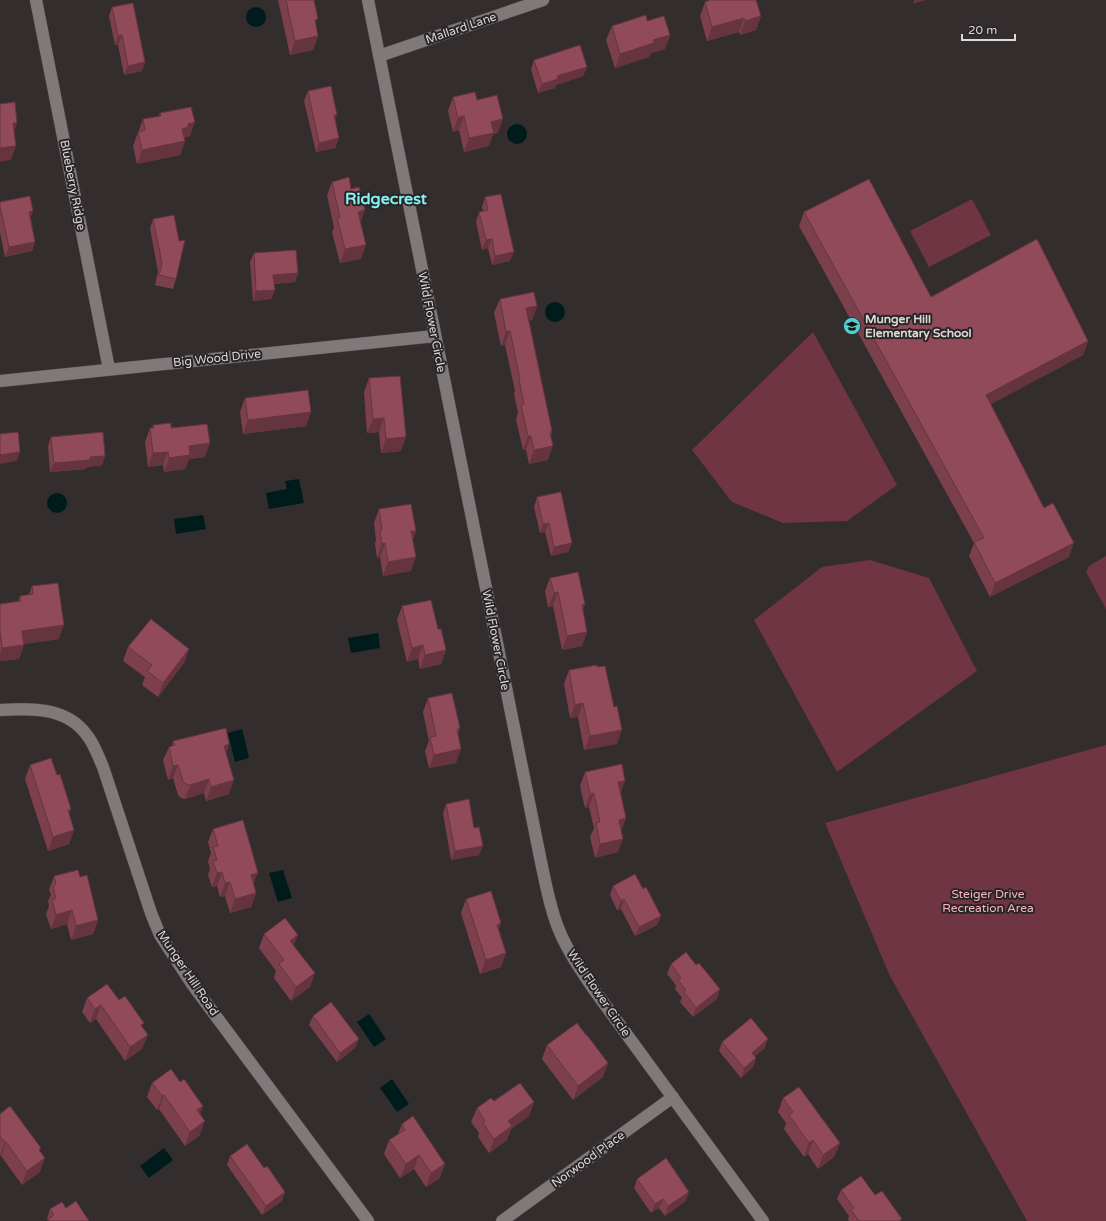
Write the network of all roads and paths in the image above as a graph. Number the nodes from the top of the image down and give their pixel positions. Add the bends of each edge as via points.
1 (36, 0) edge
2 (368, 0) edge
3 (543, 0) edge
4 (379, 56) junction
5 (435, 336) junction
6 (109, 369) junction
7 (0, 381) edge
8 (0, 710) edge
9 (673, 1097) junction
10 (368, 1221) edge
11 (502, 1221) edge
12 (763, 1221) edge

1 - 6 street, Blueberry Ridge
2 - 4 street, Wild Flower Circle
3 - 4 street, Mallard Lane
4 - 5 street, Wild Flower Circle
5 - 6 street, Big Wood Drive
5 - 9 street, Wild Flower Circle via 541,862 559,930 576,963
6 - 7 street, Big Wood Drive
8 - 10 street, Munger Hill Road via 23,708 58,714 75,723 86,733 103,767 160,935 192,984
9 - 11 street, Norwood Place
9 - 12 street, Wild Flower Circle

